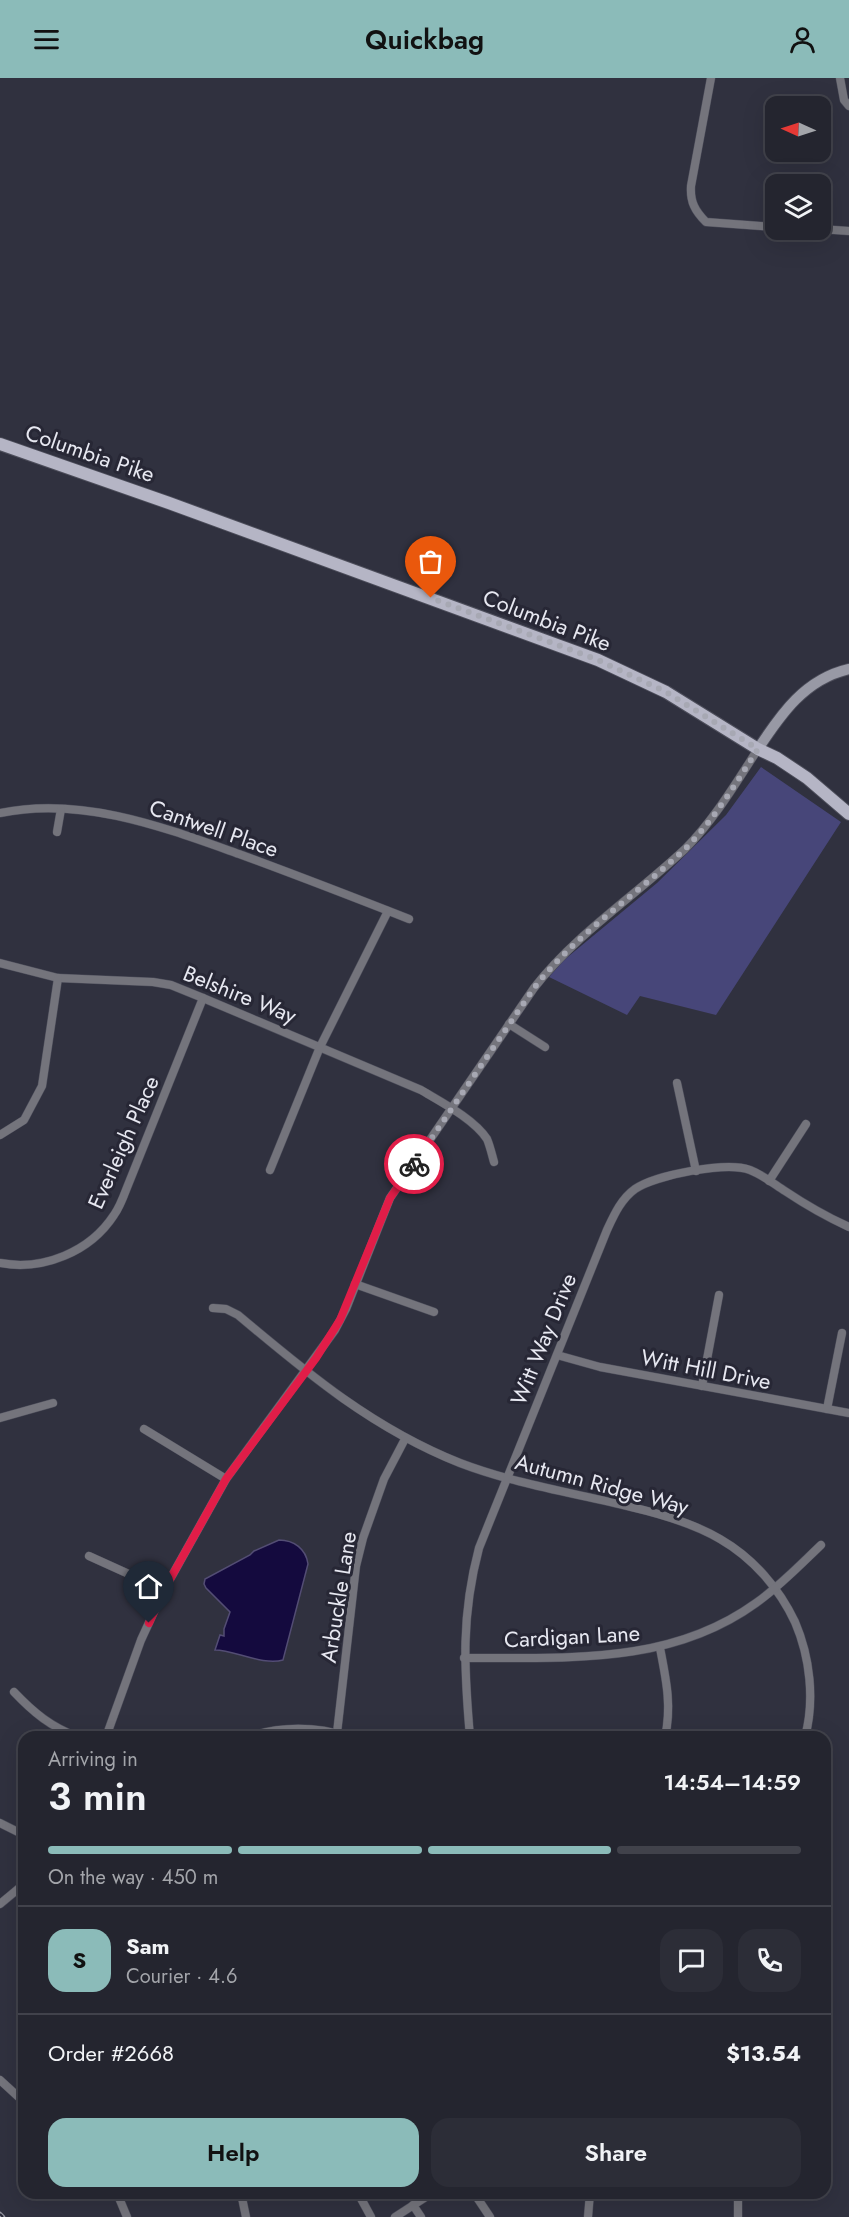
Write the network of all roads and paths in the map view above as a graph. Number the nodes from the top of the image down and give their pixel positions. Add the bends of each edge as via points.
1 (711, 78) edge
2 (840, 78) edge
3 (849, 106) edge
4 (765, 226) edge
5 (831, 230) edge
6 (849, 231) edge
7 (0, 444) edge
8 (849, 669) edge
9 (758, 749) junction
10 (61, 809) junction
11 (0, 813) edge
12 (849, 814) edge
13 (57, 832) dead end
14 (388, 911) junction
15 (409, 920) dead end
16 (0, 963) edge
17 (58, 978) junction
18 (203, 998) junction
19 (510, 1024) junction
20 (320, 1047) junction
21 (545, 1047) dead end
22 (677, 1083) dead end
23 (452, 1109) junction
24 (806, 1124) dead end
25 (0, 1135) edge
26 (494, 1162) dead end
27 (270, 1170) dead end
28 (696, 1171) junction
29 (769, 1181) junction
30 (849, 1227) edge
31 (0, 1263) edge
32 (355, 1284) junction
33 (719, 1295) dead end
34 (213, 1308) dead end
35 (434, 1312) dead end
36 (842, 1333) dead end
37 (557, 1354) junction
38 (305, 1371) junction
39 (702, 1386) junction
40 (53, 1403) dead end
41 (827, 1409) junction
42 (849, 1413) edge
43 (0, 1418) edge
44 (144, 1429) dead end
45 (405, 1438) junction
46 (506, 1478) junction
47 (226, 1479) junction
48 (821, 1545) dead end
49 (89, 1556) dead end
50 (776, 1589) junction
51 (164, 1590) junction
52 (660, 1648) junction
53 (464, 1658) junction
54 (14, 1692) dead end
55 (66, 1731) edge
56 (107, 1731) edge
57 (274, 1731) edge
58 (316, 1731) edge
59 (337, 1731) edge
60 (470, 1731) edge
61 (666, 1731) edge
62 (806, 1731) edge
63 (0, 1823) edge
64 (18, 1832) edge
65 (18, 1889) edge
66 (0, 1904) edge
67 (0, 2080) edge
68 (18, 2096) edge
69 (120, 2199) edge
70 (242, 2199) edge
71 (361, 2199) edge
72 (422, 2199) edge
73 (478, 2199) edge
74 (590, 2199) edge
75 (738, 2199) edge
76 (413, 2205) junction
77 (127, 2217) edge
78 (246, 2217) edge
79 (371, 2217) edge
80 (395, 2217) edge
81 (421, 2217) edge
82 (490, 2217) edge
83 (588, 2217) edge
84 (738, 2217) edge

1 - 4 street via 691,200 706,222
2 - 3 street
5 - 6 street
7 - 9 main road, Columbia Pike via 598,660 666,692
8 - 9 main road via 822,679 793,701
9 - 12 main road, Columbia Pike via 807,778
9 - 19 street via 687,847 553,964
10 - 11 street, Cantwell Place
10 - 13 street
10 - 14 street, Cantwell Place via 123,816 156,826
14 - 15 street, Cantwell Place
14 - 20 street
16 - 17 street, Belshire Way
17 - 18 street, Belshire Way via 153,982
17 - 25 street via 42,1086 24,1120
18 - 20 street, Belshire Way
18 - 31 street, Everleigh Place via 114,1215 97,1235 72,1254 38,1264
19 - 21 street
19 - 23 street
20 - 23 street, Belshire Way via 404,1081
20 - 27 street
22 - 28 street
23 - 26 street, Belshire Way via 487,1140
23 - 32 street via 390,1198
24 - 29 street
28 - 29 street, Witt Way Drive via 741,1167
28 - 37 street, Witt Way Drive via 647,1183 623,1201 607,1230
29 - 30 street, Witt Way Drive
32 - 35 street
32 - 38 street via 340,1320
33 - 39 street
34 - 38 street, Autumn Ridge Way via 226,1309 238,1316
36 - 41 street
37 - 39 street, Witt Hill Drive via 600,1367
37 - 46 street, Witt Way Drive
38 - 45 street, Autumn Ridge Way via 356,1409
38 - 47 street
39 - 41 street, Witt Hill Drive
40 - 43 street
41 - 42 street, Witt Hill Drive
44 - 47 street
45 - 46 street, Autumn Ridge Way
45 - 59 street, Arbuckle Lane via 384,1479 356,1566
46 - 50 street, Autumn Ridge Way via 668,1516 720,1538 751,1561
46 - 53 street, Witt Way Drive via 474,1565
47 - 51 street
48 - 50 street, Cardigan Lane
49 - 51 street
50 - 52 street, Cardigan Lane via 722,1624
50 - 62 street, Autumn Ridge Way via 805,1649 810,1697
51 - 56 street
52 - 53 street, Cardigan Lane via 612,1655
52 - 61 street via 669,1695
53 - 60 street, Witt Way Drive
54 - 55 street via 45,1721
57 - 58 street
63 - 64 street
65 - 66 street
67 - 68 street
69 - 77 street
70 - 78 street
71 - 79 street
72 - 76 street
73 - 82 street
74 - 83 street
75 - 84 street
76 - 80 street
76 - 81 street

